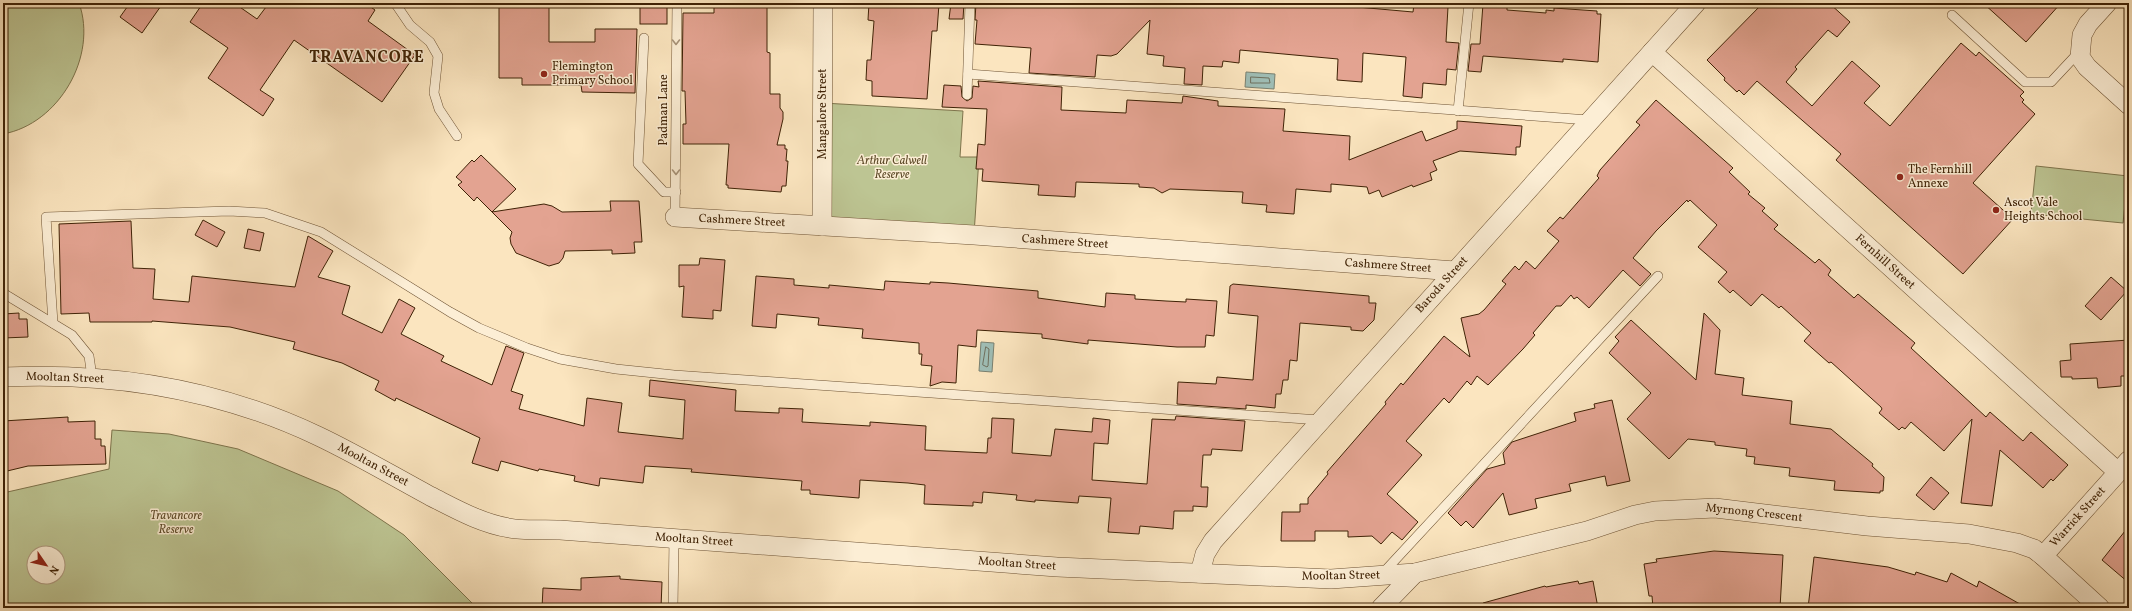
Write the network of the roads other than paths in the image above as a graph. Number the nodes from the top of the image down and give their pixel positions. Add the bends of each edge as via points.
1 (395, 3) edge
2 (677, 3) edge
3 (823, 3) edge
4 (970, 3) edge
5 (1469, 3) edge
6 (1696, 3) edge
7 (2107, 3) edge
8 (1952, 15) dead end
9 (644, 38) dead end
10 (2080, 49) junction
11 (1652, 52) junction
12 (968, 74) junction
13 (967, 96) dead end
14 (2129, 105) edge
15 (1458, 111) junction
16 (1591, 121) junction
17 (457, 136) dead end
18 (676, 192) junction
19 (676, 217) joint
20 (822, 226) junction
21 (1455, 271) junction
22 (1658, 276) dead end
23 (3, 293) edge
24 (53, 323) junction
25 (3, 376) edge
26 (92, 377) junction
27 (1320, 420) junction
28 (2124, 466) edge
29 (674, 538) junction
30 (2044, 556) junction
31 (1200, 573) junction
32 (1415, 573) junction
33 (1380, 576) junction
34 (673, 608) edge
35 (1381, 608) edge
36 (2100, 608) edge

1 - 17 lane via 410,25 430,42 438,56 434,94
2 -> 18 lane, Padman Lane
3 - 20 street, Mangalore Street
4 - 12 lane
5 - 15 lane
6 - 11 street, Baroda Street
7 - 10 street via 2088,24 2082,35
8 - 10 lane via 2025,82 2051,82
9 - 18 lane via 638,164 664,192
10 - 14 street via 2080,58 2087,67
11 - 16 street, Baroda Street
11 - 28 street, Fernhill Street
12 - 13 lane
12 - 15 lane
15 - 16 lane
16 - 21 street, Baroda Street
18 - 19 lane, Padman Lane
19 - 20 street, Cashmere Street
20 - 21 street, Cashmere Street via 969,234
21 - 27 street, Baroda Street
22 - 33 lane
23 - 24 lane
24 - 26 lane via 72,335 89,356
24 - 27 lane via 46,217 229,210 265,213 321,232 394,280 479,328 560,359 616,369 674,375
25 - 26 street, Mooltan Street
26 - 29 street, Mooltan Street via 182,389 240,405 281,420 319,437 467,516 490,523 510,528
27 - 31 street, Baroda Street via 1213,541 1205,554
28 - 30 street, Warrick Street
29 - 31 street, Mooltan Street via 1057,567
29 - 34 lane
30 - 32 street, Myrnong Crescent via 2034,548 2017,542 1970,534 1867,526 1715,508 1692,508 1635,515 1587,531
30 - 36 street, Myrnong Crescent
31 - 33 street, Mooltan Street via 1331,579
32 - 33 street, Mooltan Street
32 - 35 street

